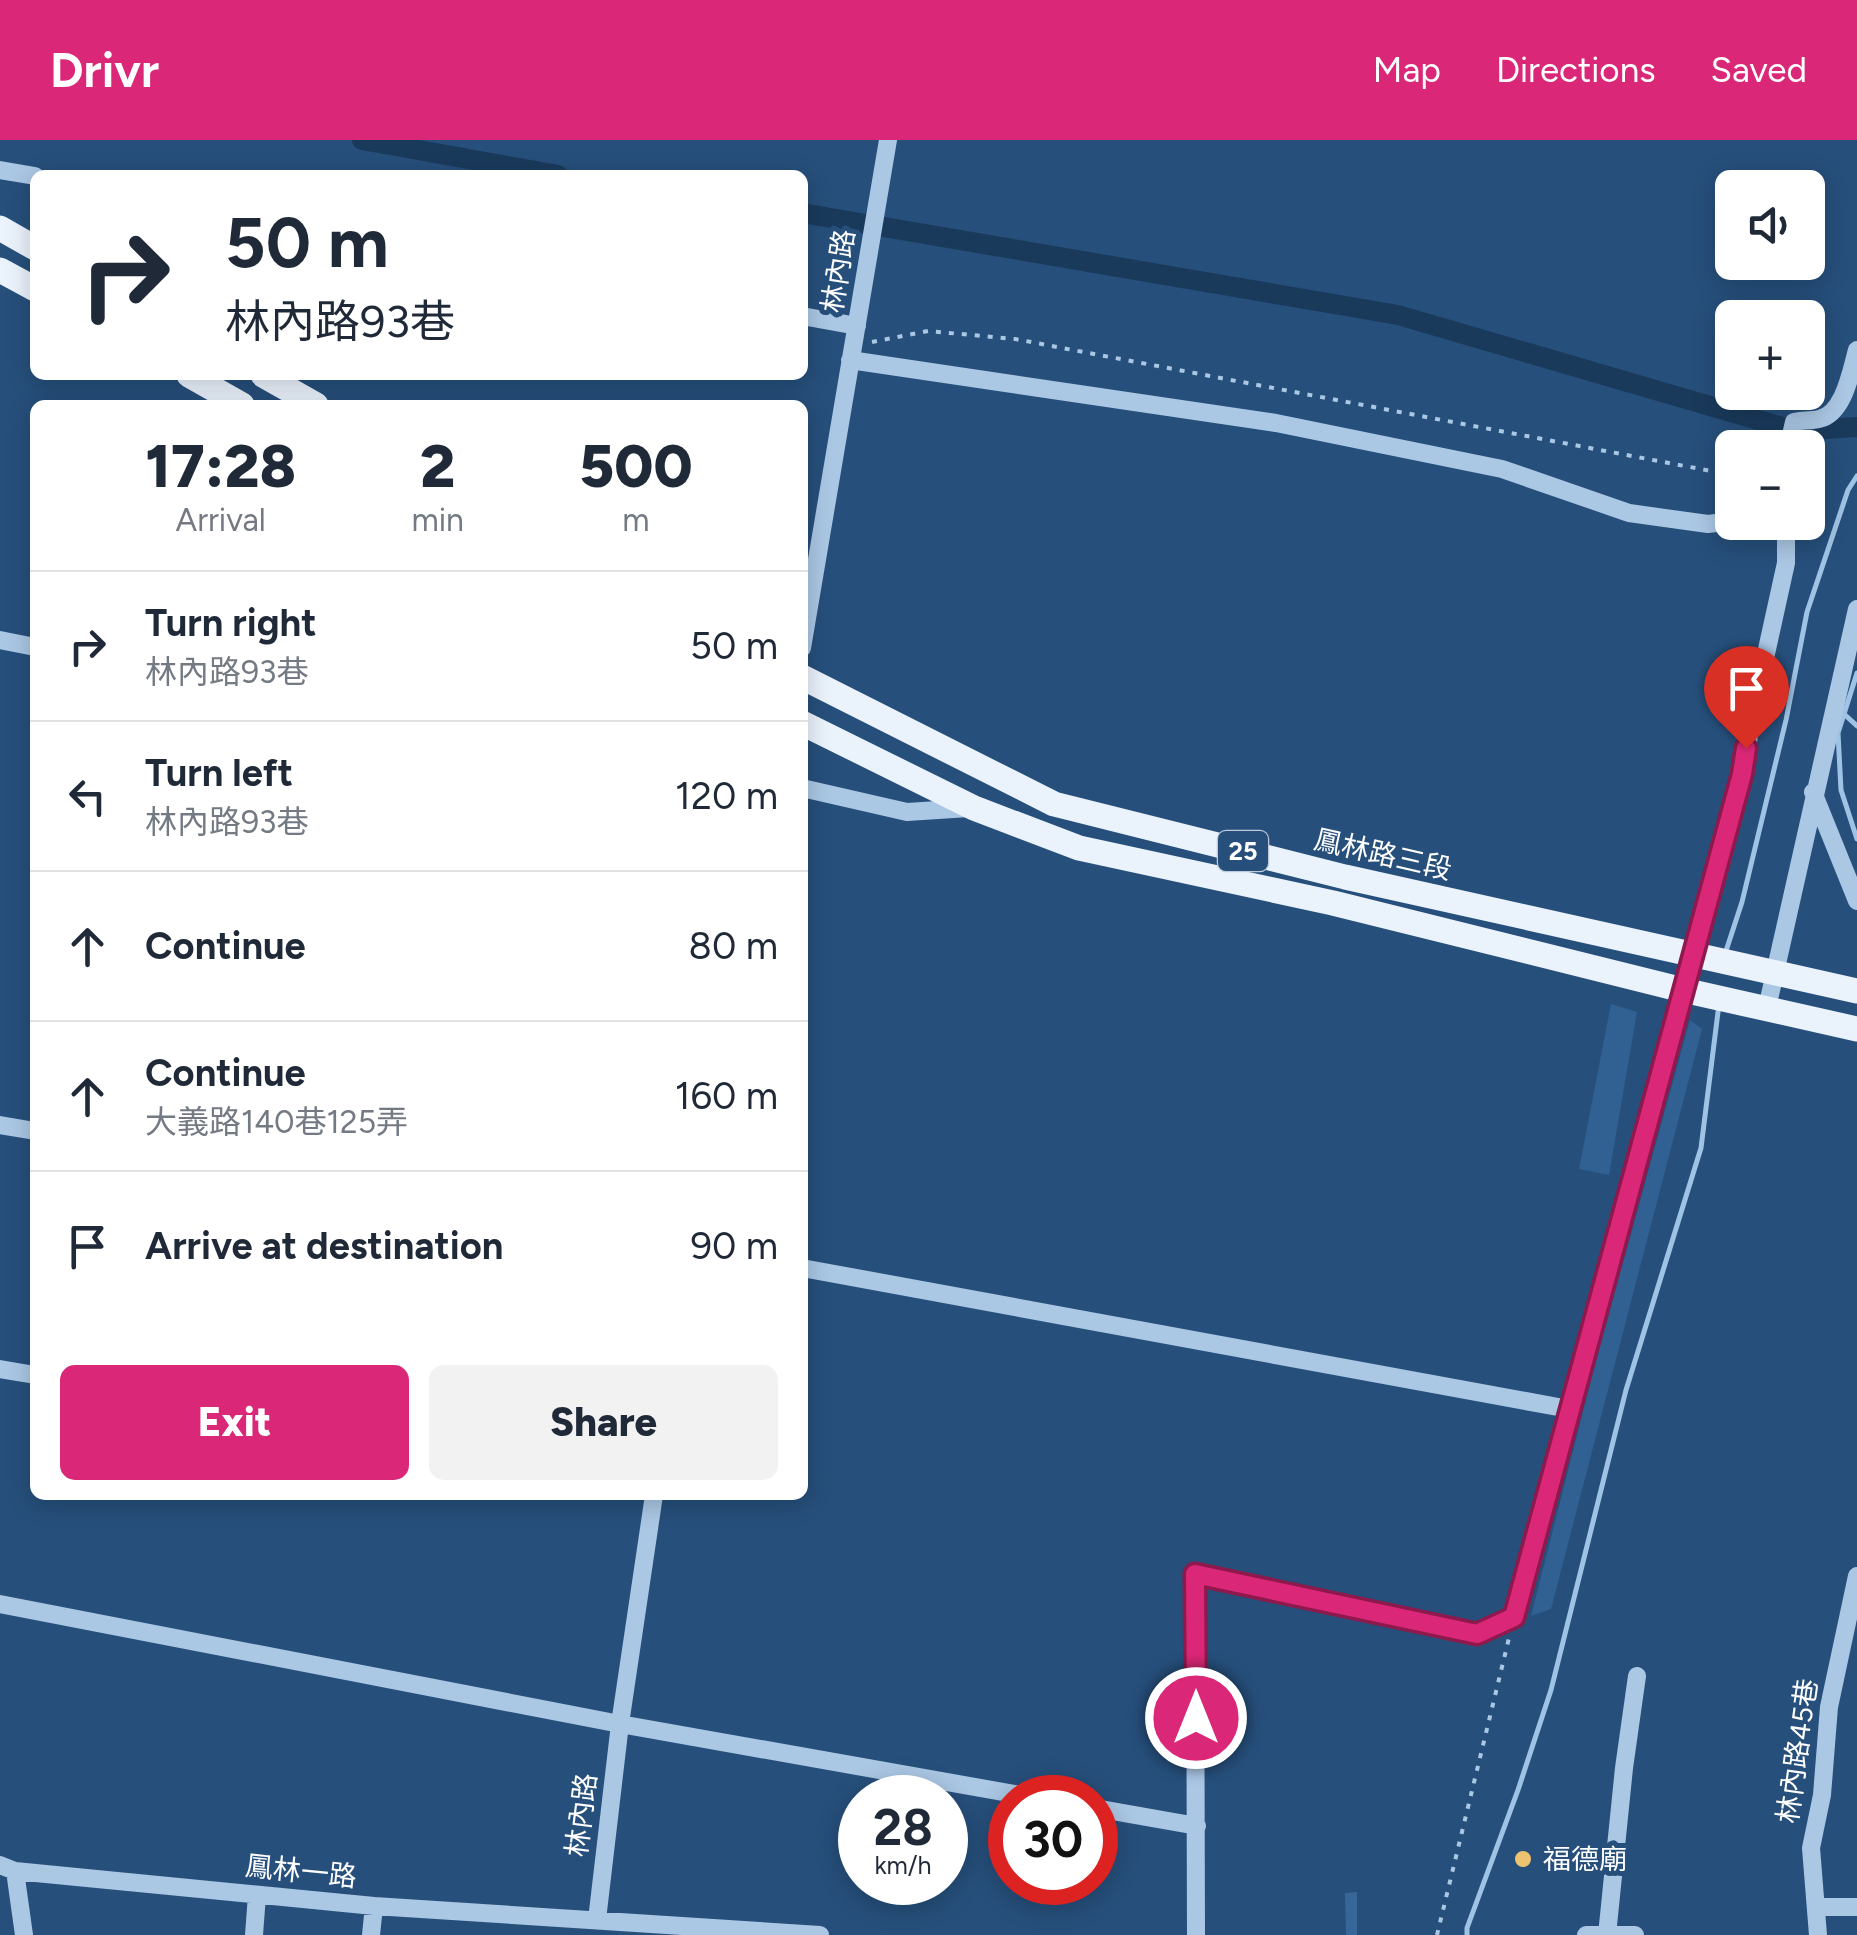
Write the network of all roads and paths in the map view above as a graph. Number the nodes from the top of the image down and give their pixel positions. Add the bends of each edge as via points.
1 (888, 140) edge
2 (0, 170) edge
3 (30, 175) edge
4 (0, 228) edge
5 (30, 245) edge
6 (0, 270) edge
7 (30, 286) edge
8 (808, 319) edge
9 (854, 343) junction
10 (1857, 350) edge
11 (198, 380) edge
12 (271, 380) edge
13 (233, 400) edge
14 (307, 400) edge
15 (1792, 430) edge
16 (1715, 472) edge
17 (1715, 523) edge
18 (1786, 540) edge
19 (1857, 609) edge
20 (808, 613) edge
21 (0, 640) edge
22 (30, 646) edge
23 (808, 680) edge
24 (808, 726) edge
25 (808, 789) edge
26 (1813, 792) junction
27 (974, 808) junction
28 (1857, 901) edge
29 (1700, 955) junction
30 (1768, 970) junction
31 (1688, 991) junction
32 (1857, 991) edge
33 (1758, 1006) junction
34 (1857, 1029) edge
35 (0, 1124) edge
36 (30, 1130) edge
37 (808, 1269) edge
38 (0, 1369) edge
39 (30, 1374) edge
40 (1569, 1409) junction
41 (653, 1500) edge
42 (1857, 1576) edge
43 (0, 1604) edge
44 (1514, 1617) junction
45 (1637, 1676) dead end
46 (620, 1724) junction
47 (988, 1789) edge
48 (1118, 1812) edge
49 (1197, 1826) junction
50 (8, 1868) edge
51 (258, 1894) junction
52 (374, 1906) junction
53 (1818, 1907) junction
54 (1857, 1907) edge
55 (597, 1920) junction
56 (645, 1929) edge
57 (1607, 1934) edge
58 (24, 1935) edge
59 (254, 1935) edge
60 (371, 1935) edge
61 (820, 1935) edge
62 (1196, 1935) edge
63 (1437, 1935) edge
64 (1586, 1935) edge
65 (1635, 1935) edge
66 (1818, 1935) edge

1 - 9 street, 林內路
2 - 3 street
4 - 5 main road
6 - 7 main road
8 - 9 street
9 - 16 path via 928,331 1015,340
9 - 17 street via 1502,470 1629,513
9 - 20 street, 林內路
10 - 15 street via 1830,414 1794,422
11 - 13 main road
12 - 14 main road
18 - 29 street
19 - 26 street
21 - 22 street
23 - 29 main road, 鳳林路三段 / 25 via 1054,804
24 - 27 main road, 25
25 - 27 street via 908,812
26 - 28 street
26 - 30 street
27 - 31 main road, 25 via 1079,848
29 - 30 main road, 鳳林路三段 / 25
29 - 31 street
30 - 32 main road, 鳳林路三段 / 25
30 - 33 street
31 - 33 main road, 25
31 - 40 street
33 - 34 main road, 25
35 - 36 street
37 - 40 street
38 - 39 street
40 - 44 street
41 - 46 street, 林內路
42 - 53 street, 林內路45巷 via 1829,1707 1812,1848
43 - 46 street
44 - 49 street via 1477,1634 1195,1574
44 - 63 path
45 - 57 street
46 - 47 street
46 - 55 street, 林內路
48 - 49 street
49 - 62 street
50 - 51 street, 鳳林一路
50 - 58 street
51 - 52 street, 鳳林一路
51 - 59 street
52 - 55 street, 鳳林一路
52 - 60 street
53 - 54 street
53 - 66 street, 林內路45巷
55 - 56 street
56 - 61 street
57 - 64 street
57 - 65 street

